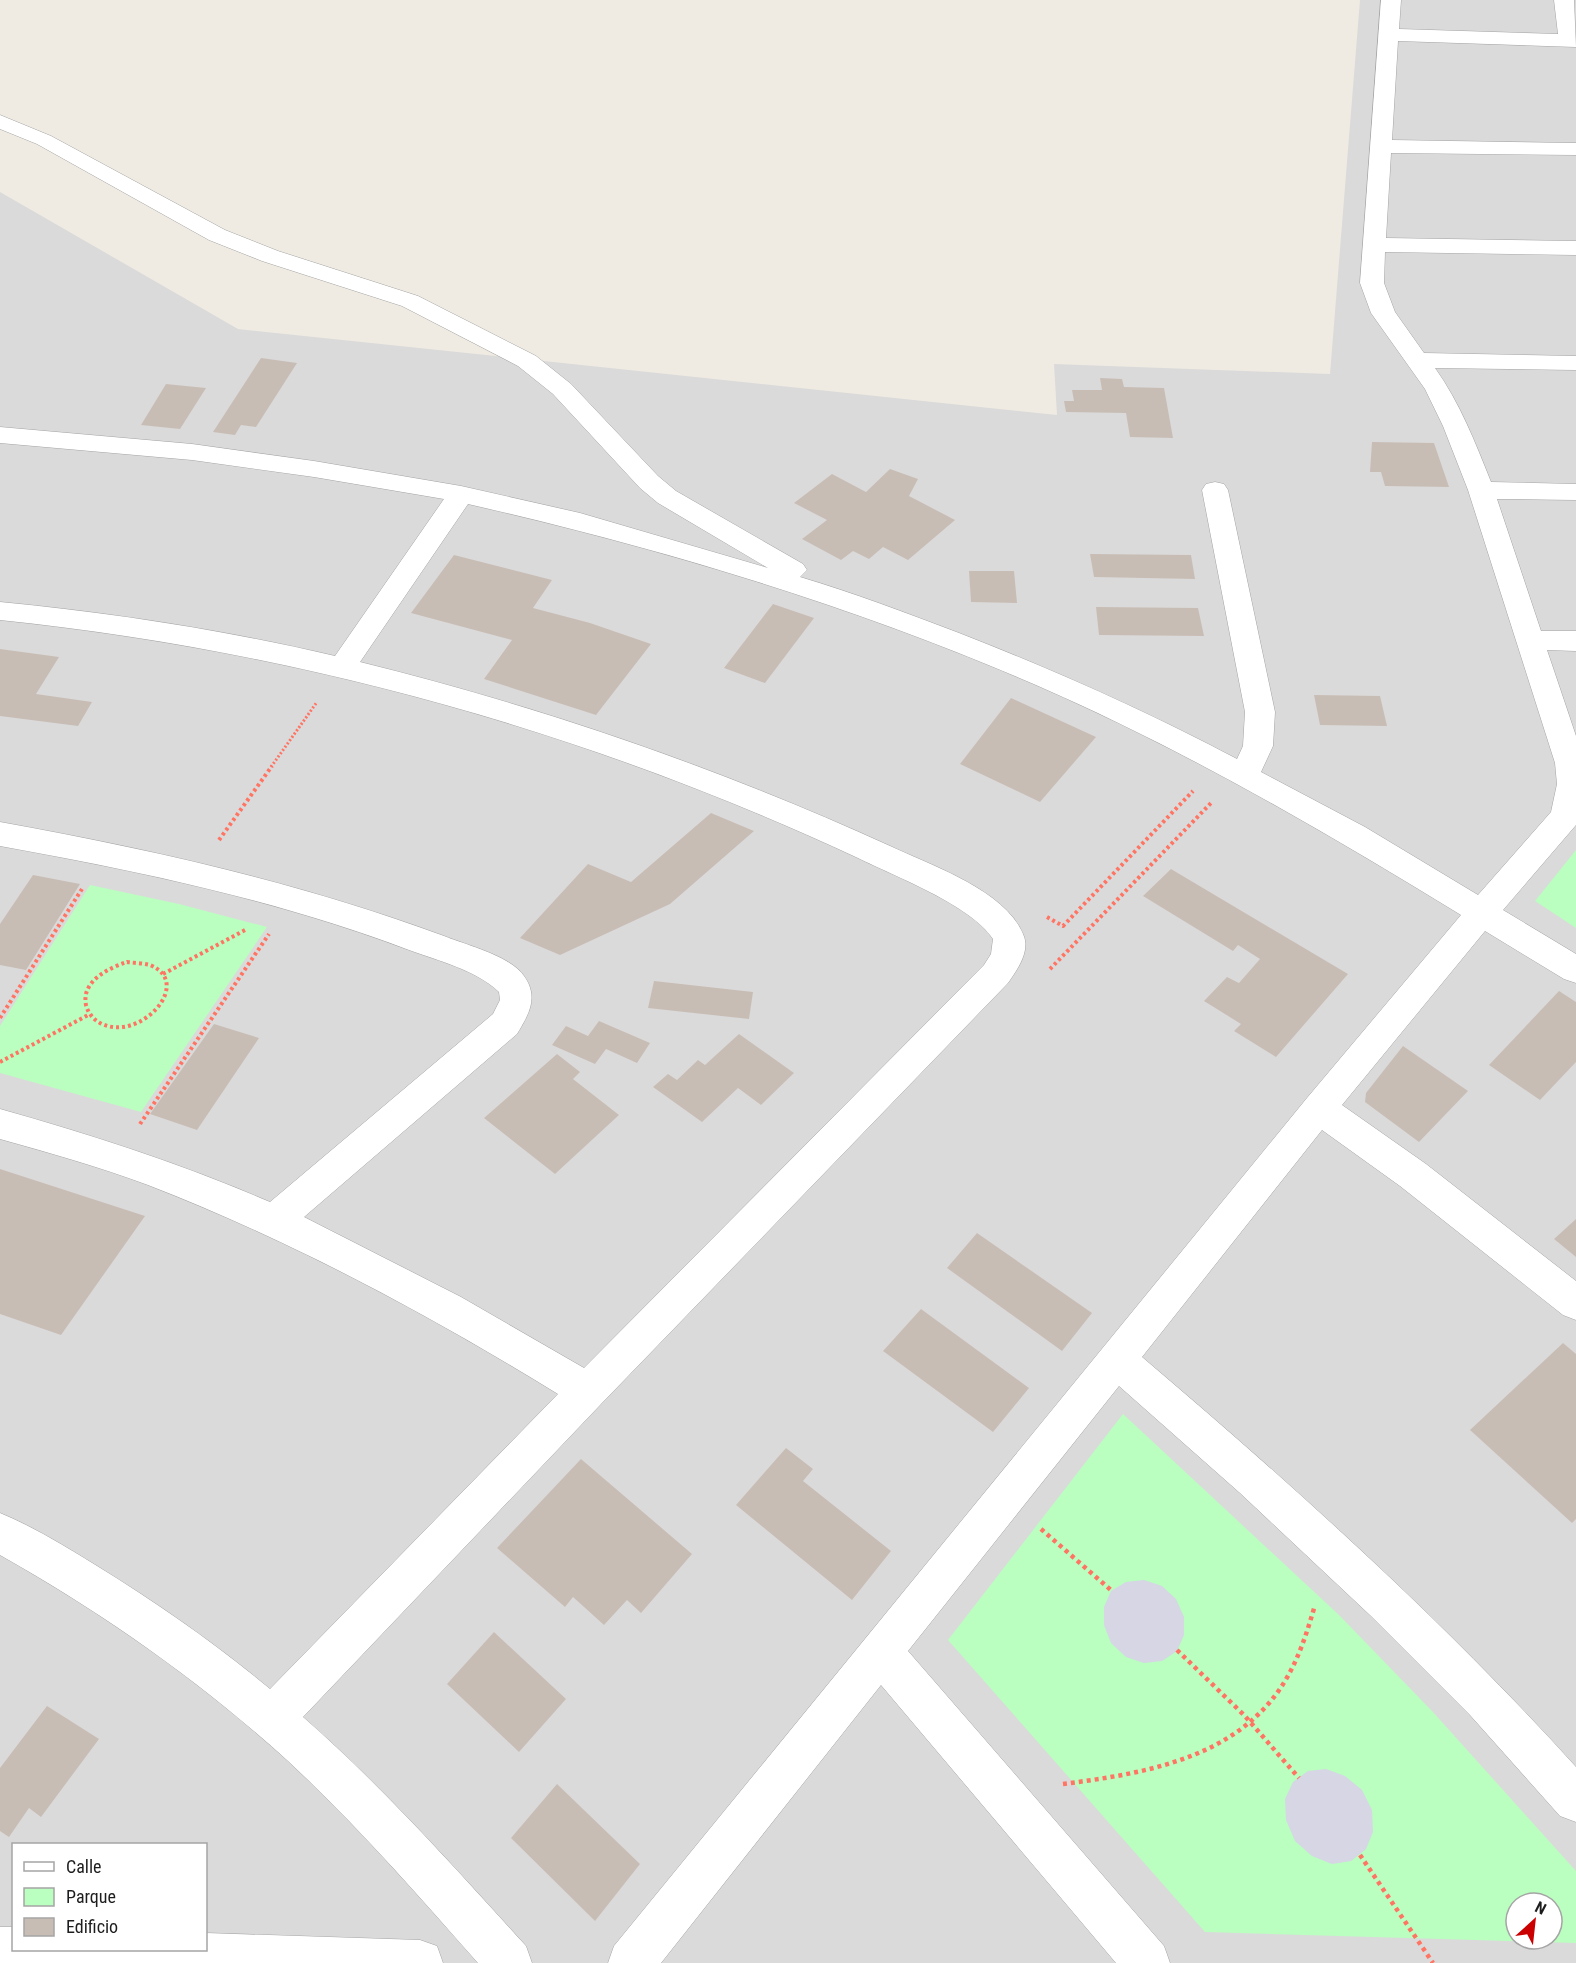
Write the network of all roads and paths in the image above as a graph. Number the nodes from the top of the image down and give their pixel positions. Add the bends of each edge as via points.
1 (1391, 0) edge
2 (1564, 0) edge
3 (1389, 35) junction
4 (1572, 41) edge
5 (0, 121) edge
6 (1390, 131) junction
7 (1576, 149) edge
8 (1373, 245) junction
9 (1576, 248) edge
10 (1418, 360) junction
11 (1576, 363) edge
12 (0, 435) edge
13 (1215, 490) dead end
14 (1481, 490) junction
15 (1576, 492) edge
16 (461, 494) junction
17 (847, 600) junction
18 (0, 611) edge
19 (1530, 640) junction
20 (1576, 641) edge
21 (342, 667) junction
22 (1244, 775) junction
23 (1200, 784) dead end
24 (1220, 795) dead end
25 (1571, 816) edge
26 (0, 834) edge
27 (105, 854) junction
28 (195, 873) junction
29 (289, 903) junction
30 (1483, 911) junction
31 (1045, 916) dead end
32 (1576, 970) edge
33 (163, 974) junction
34 (996, 974) junction
35 (90, 1014) junction
36 (0, 1018) edge
37 (0, 1062) edge
38 (1319, 1107) junction
39 (0, 1124) edge
40 (116, 1158) junction
41 (275, 1220) junction
42 (1576, 1303) edge
43 (1119, 1360) junction
44 (587, 1391) junction
45 (1005, 1500) junction
46 (0, 1533) edge
47 (1332, 1549) junction
48 (1112, 1591) dead end
49 (1177, 1650) dead end
50 (882, 1653) junction
51 (272, 1718) junction
52 (1250, 1722) junction
53 (1299, 1778) dead end
54 (1001, 1792) junction
55 (1576, 1800) edge
56 (1360, 1855) dead end
57 (32, 1951) edge
58 (420, 1963) edge
59 (509, 1963) edge
60 (631, 1963) edge
61 (1147, 1963) edge
62 (1433, 1963) edge

1 - 3 street
2 - 4 street
3 - 4 street
3 - 6 street
5 - 17 street via 44,140 217,235 410,301 518,357 562,389 667,497
6 - 7 street
6 - 8 street
8 - 9 street
8 - 10 street via 1372,283 1376,298 1394,331
10 - 11 street
10 - 14 street via 1447,406
12 - 16 street via 192,452
13 - 22 street via 1260,712 1258,746
14 - 15 street
14 - 19 street
16 - 17 street via 571,519
16 - 21 street
17 - 22 street via 1046,678
18 - 21 street via 181,634
19 - 20 street
19 - 25 street via 1570,763
21 - 28 path
21 - 34 street via 459,698 601,744 740,795 888,859 997,920 1008,935 1010,949
22 - 30 street
23 - 31 path via 1063,926
24 - 34 path via 1027,993
25 - 30 street
26 - 27 street
27 - 28 street
27 - 36 path
28 - 29 street
29 - 33 path
29 - 40 path
29 - 41 street via 356,917 474,961 499,973 513,985 518,998 505,1024
30 - 32 street
30 - 38 street
33 - 35 path via 144,962 127,962 108,969 94,980 86,994 85,1008
33 - 35 path via 168,980 167,994 160,1008 146,1020 109,1027
34 - 44 street
35 - 37 path
38 - 42 street
38 - 43 street
39 - 40 street
40 - 41 street via 197,1186
41 - 44 street via 446,1306
43 - 45 street
43 - 47 street
44 - 51 street
45 - 48 path
45 - 50 street
46 - 51 street via 127,1608
47 - 52 path via 1293,1665 1283,1684
47 - 55 street via 1474,1687
49 - 52 path
50 - 54 street
50 - 60 street
51 - 59 street via 415,1858
52 - 53 path
52 - 54 path via 1218,1746 1162,1768 1129,1776
54 - 61 street
56 - 62 path
57 - 58 street

